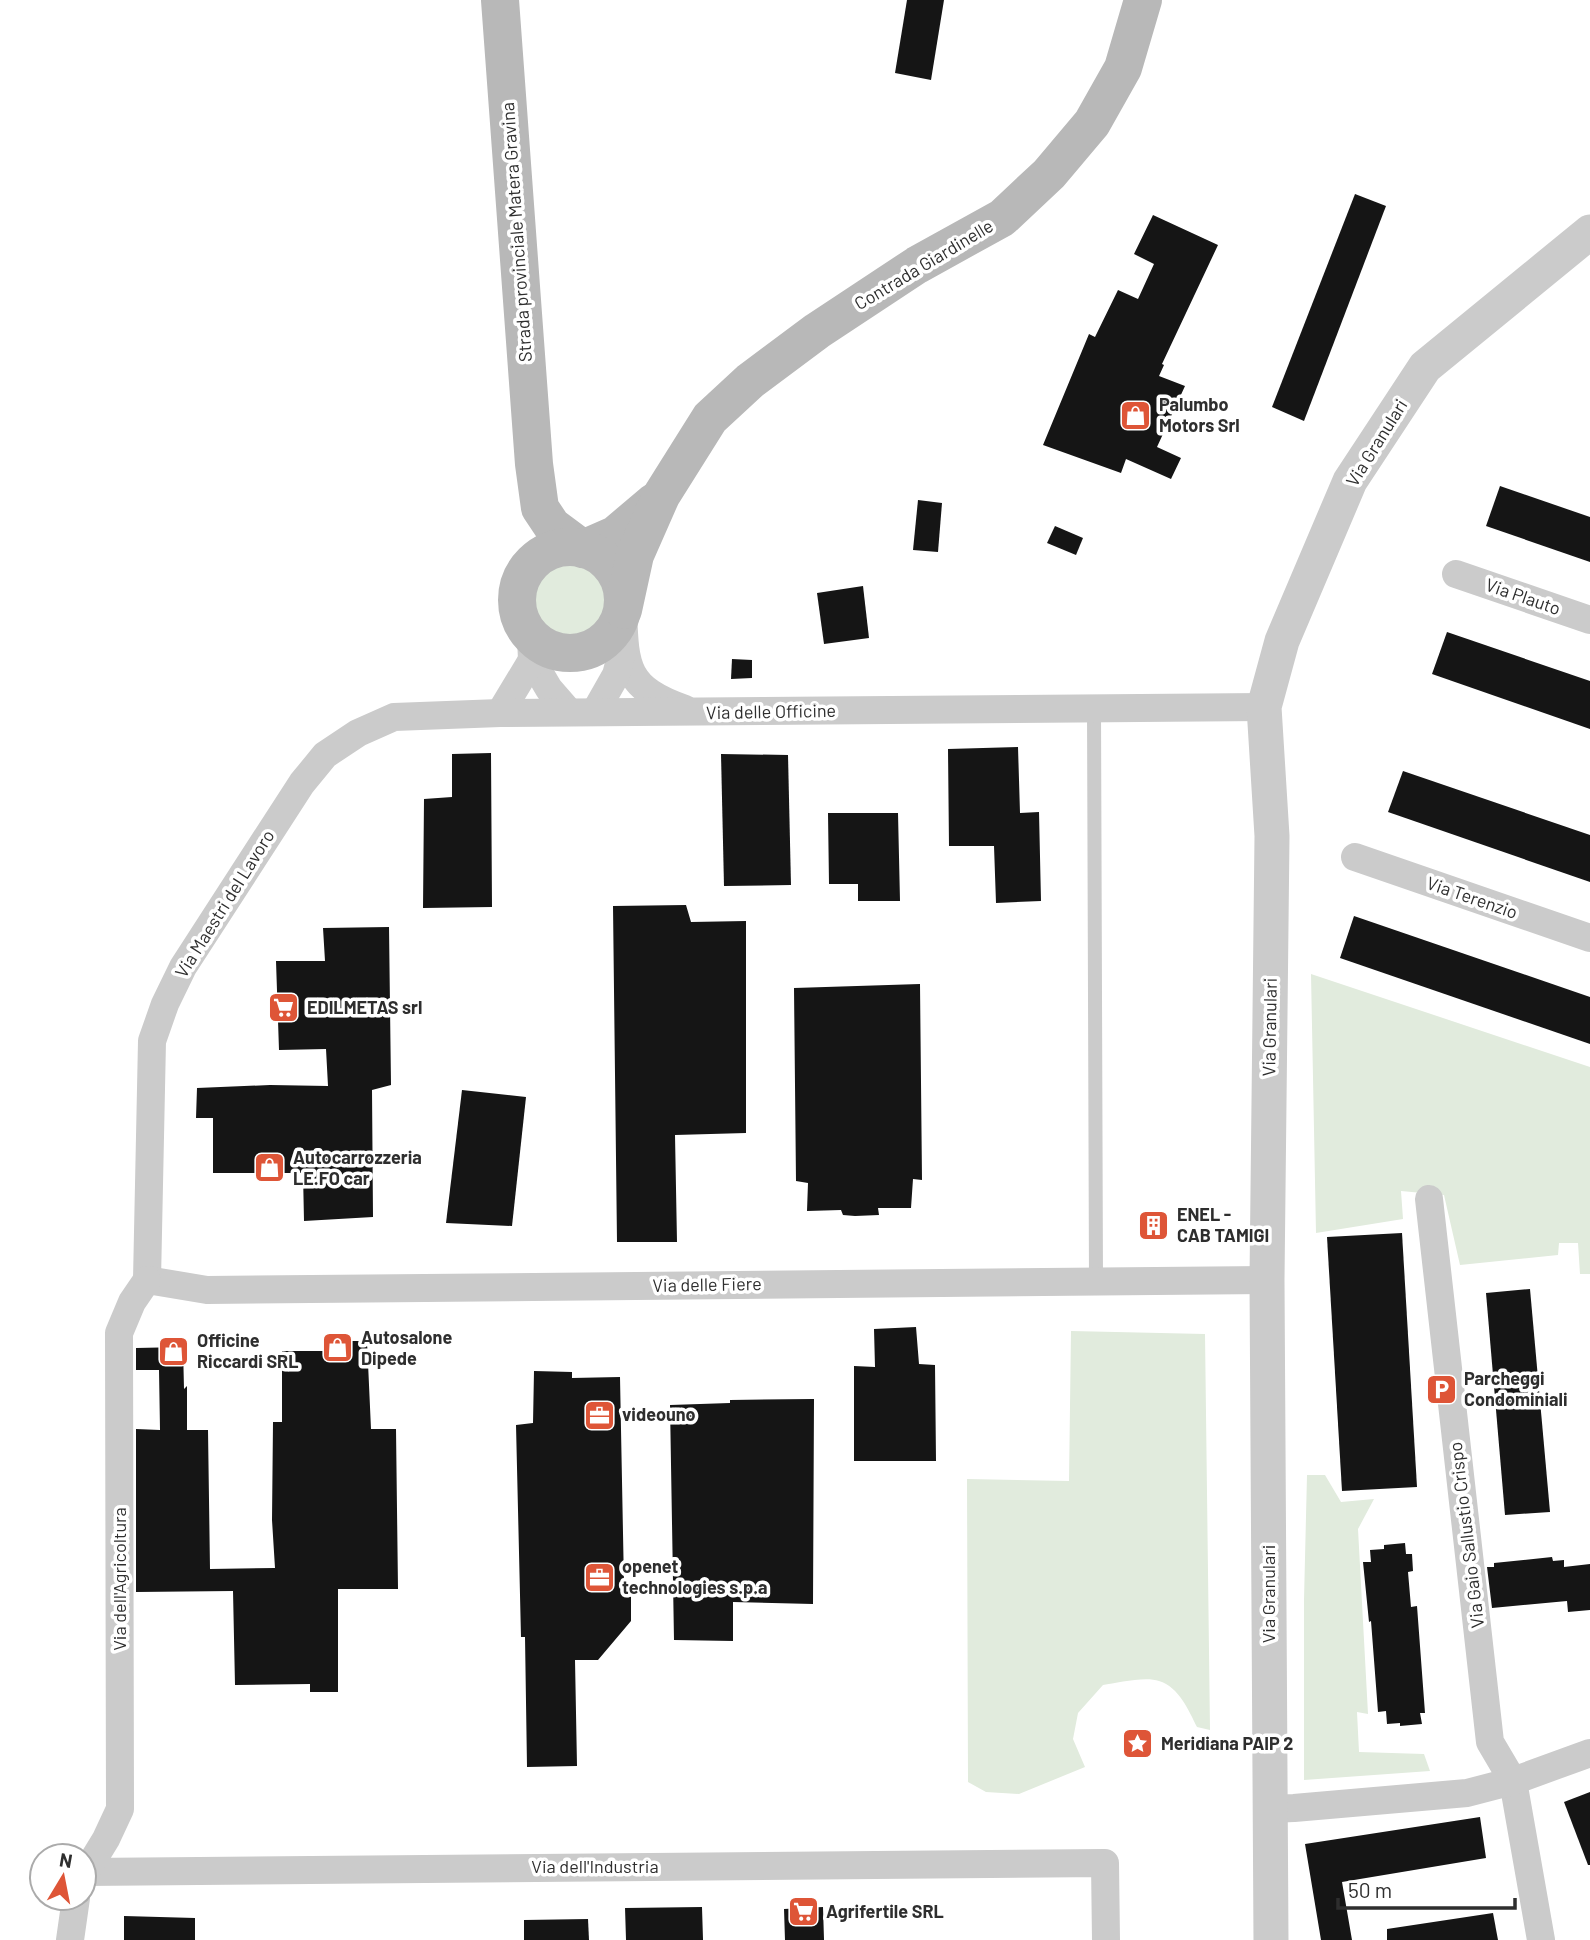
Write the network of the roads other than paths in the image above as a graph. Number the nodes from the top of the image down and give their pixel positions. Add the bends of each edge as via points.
1 (1143, 0) edge
2 (497, 10) edge
3 (1590, 232) edge
4 (534, 464) junction
5 (661, 496) junction
6 (583, 549) junction
7 (1456, 574) dead end
8 (522, 577) junction
9 (1590, 620) edge
10 (624, 628) junction
11 (531, 648) junction
12 (1264, 707) junction
13 (1094, 709) junction
14 (582, 712) junction
15 (500, 713) junction
16 (697, 713) junction
17 (302, 783) joint
18 (1355, 857) dead end
19 (1590, 938) edge
20 (1429, 1199) dead end
21 (147, 1280) junction
22 (1268, 1280) junction
23 (1096, 1281) junction
24 (1590, 1753) edge
25 (1513, 1781) junction
26 (1270, 1809) junction
27 (98, 1853) edge
28 (98, 1882) edge
29 (76, 1912) edge
30 (70, 1940) edge
31 (1106, 1940) edge
32 (1271, 1940) edge
33 (1541, 1940) edge

1 - 5 main road, Contrada Giardinelle via 1123,68 1092,123 1049,174 1002,218 917,265 750,381 710,418
2 - 4 main road, Strada provinciale Matera Gravina
3 - 12 street, Via Granulari via 1425,367 1350,481 1282,641
4 - 6 main road via 540,508 552,526
4 - 8 main road
5 - 6 main road via 615,535
5 - 10 main road via 635,555
6 - 8 main road via 547,552
6 - 10 main road via 610,565 618,579
7 - 9 street, Via Plauto
8 - 11 main road via 517,608
10 - 11 main road via 617,626 593,649 577,653
10 - 14 street via 615,675
10 - 16 street via 630,672 642,688 660,701
11 - 14 street via 549,689
11 - 15 street
12 - 13 street, Via delle Officine
12 - 22 street, Via Granulari via 1272,836
13 - 16 street, Via delle Officine
13 - 23 lane
14 - 15 street, Via delle Officine
14 - 16 street, Via delle Officine
15 - 17 street, Via delle Officine via 394,717 325,755
17 - 21 street, Via Maestri del Lavoro via 183,967 152,1041
18 - 19 street, Via Terenzio
20 - 25 street, Via Gaio Sallustio Crispo via 1490,1742
21 - 23 street, Via delle Fiere via 207,1290
21 - 27 street, Via dell'Agricoltura via 119,1333 120,1808
22 - 23 street, Via delle Fiere
22 - 26 street, Via Granulari
24 - 25 street
25 - 26 street via 1467,1793
25 - 33 street
26 - 32 street, Via Granulari
28 - 31 street, Via dell'Industria via 1105,1863
29 - 30 street, Via dell'Agricoltura

